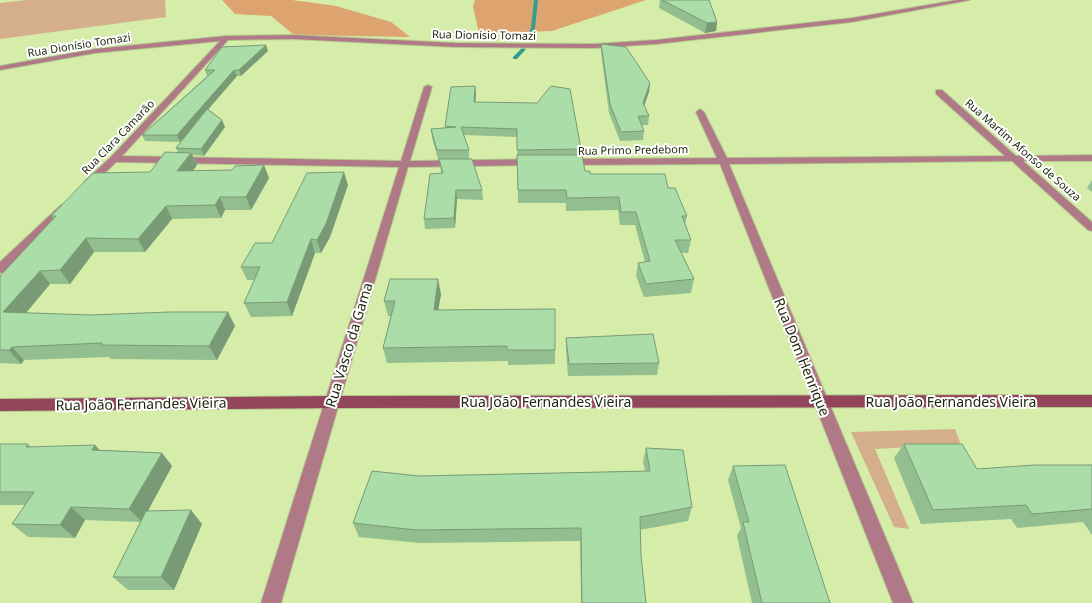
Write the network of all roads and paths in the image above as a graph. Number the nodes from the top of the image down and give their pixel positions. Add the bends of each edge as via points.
1 (967, 0) edge
2 (226, 38) junction
3 (0, 68) edge
4 (428, 87) dead end
5 (938, 92) dead end
6 (700, 112) dead end
7 (1012, 158) junction
8 (1092, 158) edge
9 (114, 160) junction
10 (723, 160) junction
11 (404, 164) junction
12 (1092, 228) edge
13 (0, 269) edge
14 (1092, 401) edge
15 (332, 402) junction
16 (820, 402) junction
17 (0, 405) edge
18 (271, 603) edge
19 (903, 603) edge

1 - 2 street, Rua Dionísio Tomazi via 852,20 594,46
2 - 3 street, Rua Dionísio Tomazi via 95,51
2 - 9 street, Rua Clara Camarão
4 - 11 street, Rua Vasco da Gama
5 - 7 street, Rua Martim Afonso de Souza
6 - 10 street, Rua Dom Henrique
7 - 8 street, Rua Primo Predebom
7 - 10 street, Rua Primo Predebom
7 - 12 street, Rua Martim Afonso de Souza
9 - 11 street, Rua Primo Predebom
9 - 13 street, Rua Clara Camarão
10 - 11 street, Rua Primo Predebom
10 - 16 street, Rua Dom Henrique
11 - 15 street, Rua Vasco da Gama
14 - 16 street, Rua João Fernandes Vieira
15 - 16 street, Rua João Fernandes Vieira
15 - 17 street, Rua João Fernandes Vieira
15 - 18 street, Rua Vasco da Gama
16 - 19 street, Rua Dom Henrique

